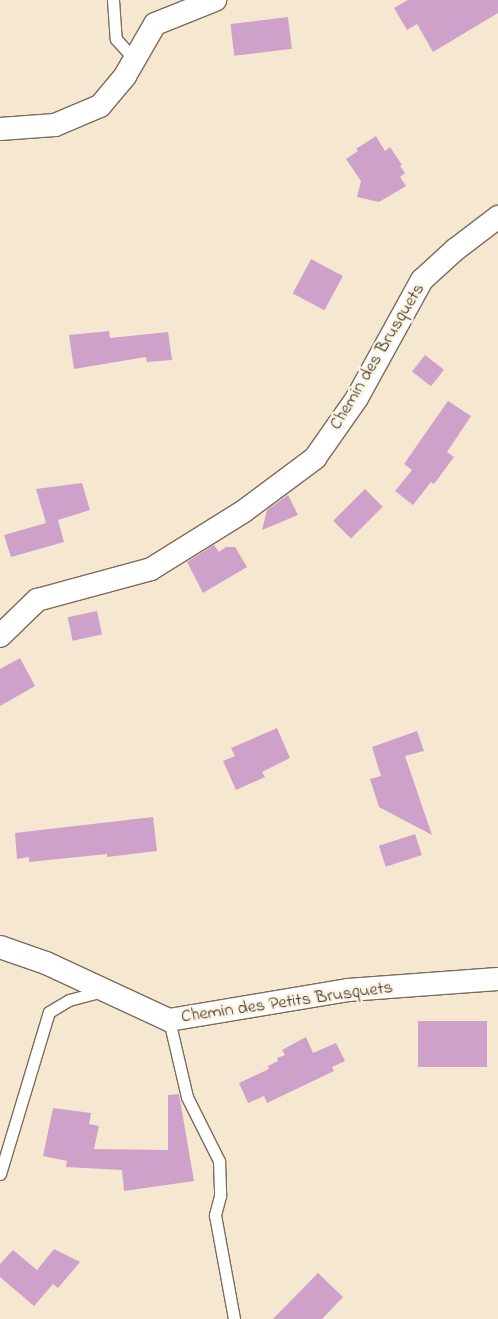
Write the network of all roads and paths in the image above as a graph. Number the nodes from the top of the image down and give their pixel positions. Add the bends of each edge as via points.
1 (113, 0) edge
2 (216, 0) edge
3 (135, 60) junction
4 (0, 129) edge
5 (498, 218) edge
6 (0, 636) edge
7 (0, 947) edge
8 (498, 979) edge
9 (106, 990) junction
10 (169, 1020) junction
11 (0, 1174) edge
12 (234, 1319) edge

1 - 3 lane via 116,39
2 - 3 street via 156,24
3 - 4 street via 100,106 55,125
5 - 6 street, Chemin des Brusquets via 456,249 422,280 357,398 315,458 244,511 151,569 38,600
7 - 9 street, Chemin des Petits Brusquets
8 - 10 street, Chemin des Petits Brusquets via 348,990
9 - 10 street, Chemin des Petits Brusquets
9 - 11 lane via 69,1000 49,1012
10 - 12 lane via 187,1097 219,1161 220,1196 215,1215

